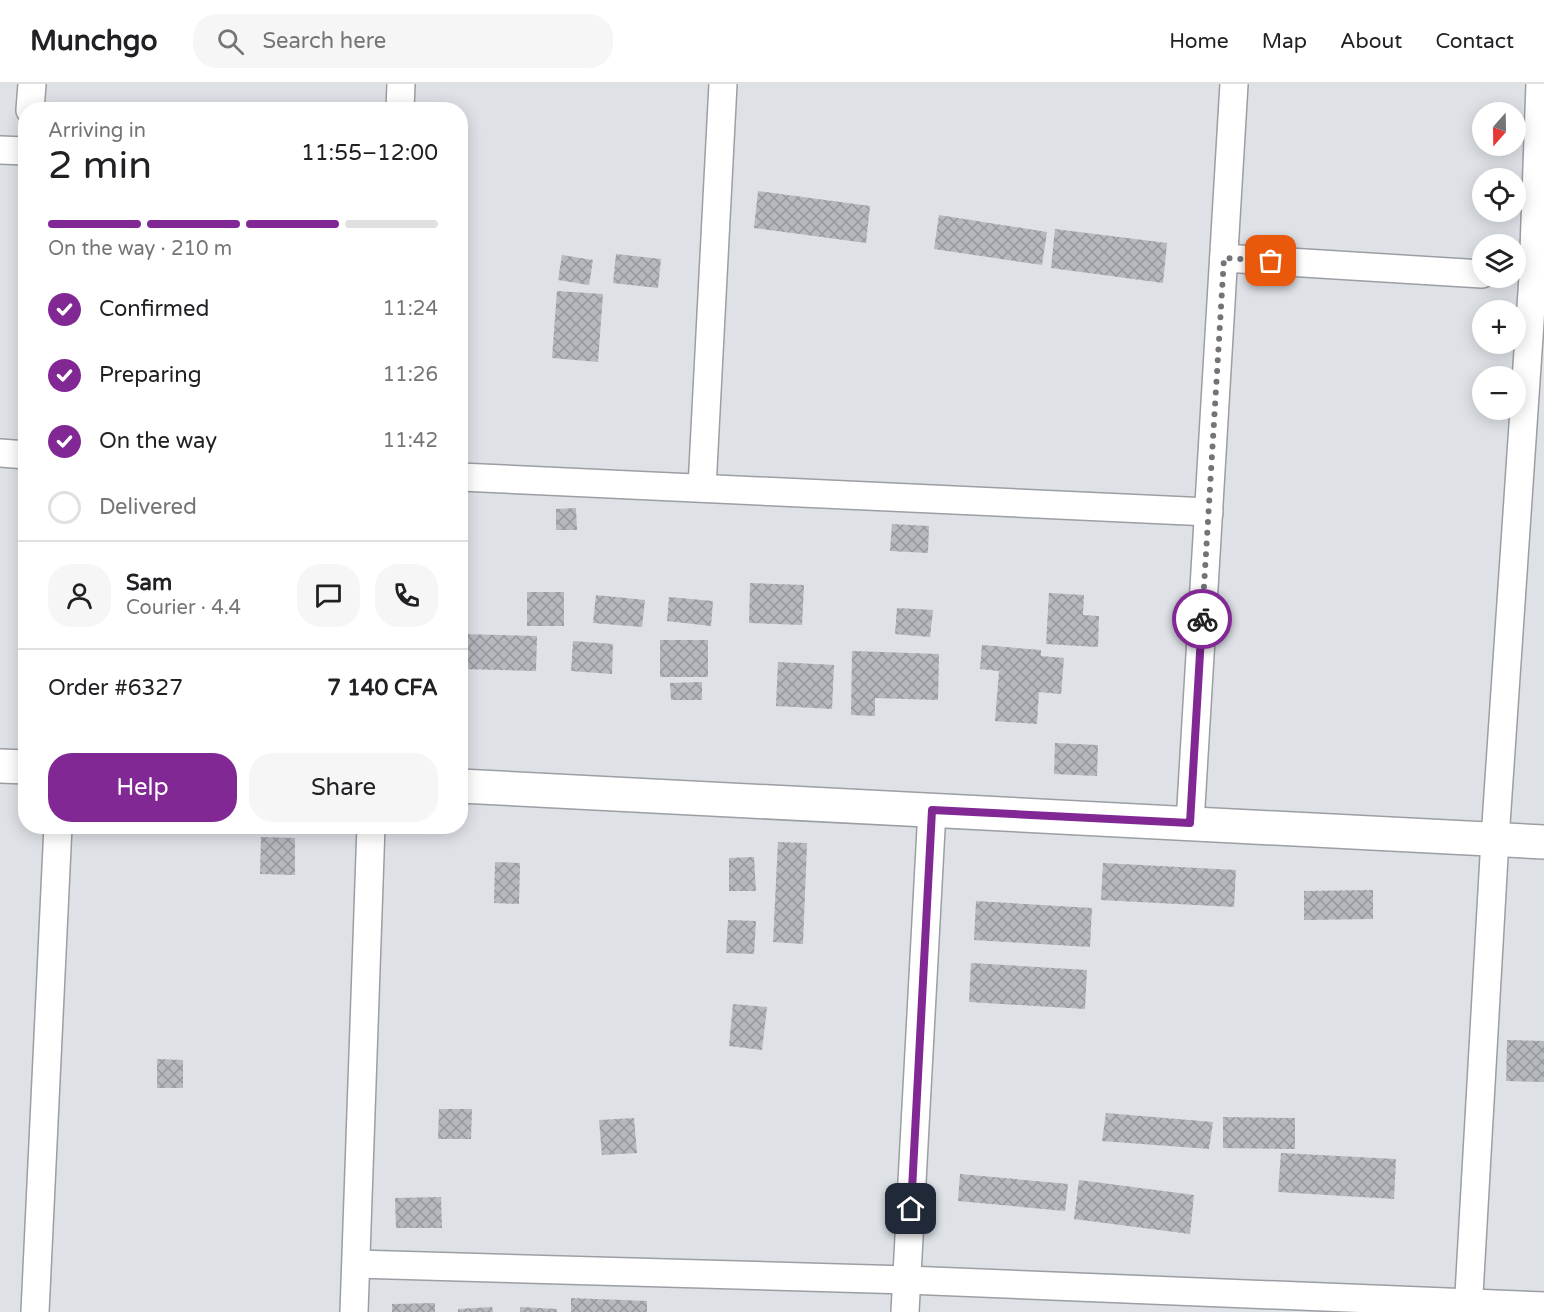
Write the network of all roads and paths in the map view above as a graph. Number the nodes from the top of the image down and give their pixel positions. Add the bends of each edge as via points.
1 (32, 84) edge
2 (401, 84) edge
3 (723, 84) edge
4 (1234, 84) edge
5 (1540, 84) edge
6 (31, 102) edge
7 (400, 102) edge
8 (0, 150) edge
9 (18, 151) edge
10 (1224, 258) junction
11 (1472, 273) edge
12 (1531, 277) edge
13 (0, 453) edge
14 (18, 454) edge
15 (468, 477) edge
16 (702, 488) junction
17 (1209, 512) junction
18 (0, 766) edge
19 (18, 767) edge
20 (468, 786) edge
21 (932, 810) junction
22 (1190, 823) junction
23 (58, 834) edge
24 (371, 834) edge
25 (1495, 839) junction
26 (1544, 842) edge
27 (357, 1264) junction
28 (907, 1280) junction
29 (1544, 1306) edge
30 (1468, 1307) edge
31 (35, 1312) edge
32 (354, 1312) edge
33 (906, 1312) edge

1 - 6 street
2 - 7 street
3 - 16 street
4 - 10 street
5 - 12 street
8 - 9 street
10 - 11 street
10 - 17 street
12 - 25 street
13 - 14 street
15 - 16 street
16 - 17 street
17 - 22 street
18 - 19 main road
20 - 21 main road
21 - 22 main road
21 - 28 street
22 - 25 main road
23 - 31 street
24 - 27 street
25 - 26 main road
25 - 30 street
27 - 28 street
27 - 32 street
28 - 30 street
28 - 33 street
29 - 30 street

